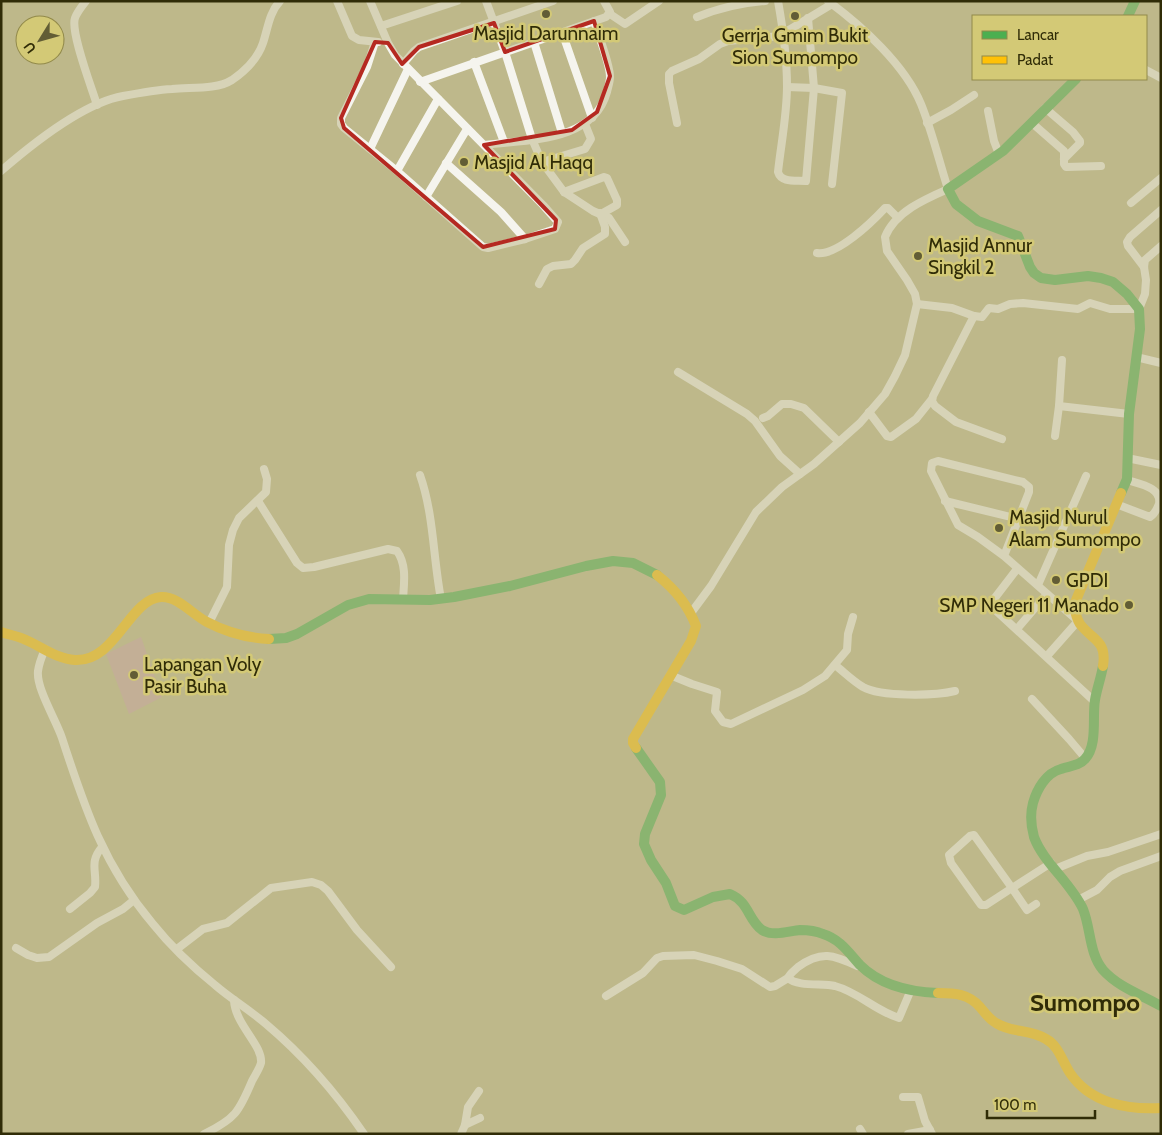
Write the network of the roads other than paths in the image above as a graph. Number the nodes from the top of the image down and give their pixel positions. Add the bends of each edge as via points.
1 (86, 1) edge
2 (270, 1) edge
3 (280, 1) edge
4 (337, 1) edge
5 (370, 1) edge
6 (457, 1) edge
7 (486, 1) edge
8 (553, 1) edge
9 (604, 1) edge
10 (659, 1) edge
11 (764, 1) edge
12 (778, 1) edge
13 (1135, 1) edge
14 (830, 3) edge
15 (274, 9) junction
16 (610, 14) junction
17 (1128, 15) edge
18 (697, 17) dead end
19 (808, 18) junction
20 (594, 21) junction
21 (494, 23) junction
22 (381, 26) junction
23 (562, 32) junction
24 (784, 34) junction
25 (375, 42) junction
26 (534, 42) junction
27 (388, 43) junction
28 (505, 52) junction
29 (474, 62) junction
30 (406, 66) junction
31 (1147, 71) edge
32 (1161, 78) edge
33 (1075, 80) edge
34 (420, 82) junction
35 (787, 87) junction
36 (814, 88) junction
37 (974, 95) dead end
38 (438, 99) junction
39 (97, 105) junction
40 (1045, 108) junction
41 (988, 111) dead end
42 (592, 118) junction
43 (677, 123) dead end
44 (927, 123) junction
45 (1032, 123) junction
46 (585, 124) junction
47 (467, 129) junction
48 (562, 133) junction
49 (532, 139) junction
50 (504, 142) junction
51 (485, 145) junction
52 (370, 149) junction
53 (999, 154) junction
54 (1064, 160) junction
55 (542, 162) junction
56 (446, 163) junction
57 (1101, 166) dead end
58 (1, 171) edge
59 (397, 171) junction
60 (1161, 178) edge
61 (832, 184) dead end
62 (948, 189) junction
63 (564, 192) junction
64 (426, 196) junction
65 (1131, 203) dead end
66 (1161, 210) edge
67 (600, 214) junction
68 (898, 218) junction
69 (525, 239) junction
70 (625, 242) dead end
71 (1161, 246) edge
72 (817, 253) dead end
73 (1144, 267) junction
74 (538, 284) dead end
75 (917, 304) junction
76 (1139, 309) junction
77 (974, 316) junction
78 (1136, 357) junction
79 (1062, 360) dead end
80 (1161, 363) edge
81 (678, 372) dead end
82 (932, 399) junction
83 (1059, 406) junction
84 (869, 412) junction
85 (1129, 414) junction
86 (763, 418) dead end
87 (1055, 436) dead end
88 (1002, 439) dead end
89 (839, 442) junction
90 (1127, 458) junction
91 (1161, 465) edge
92 (264, 469) dead end
93 (800, 474) junction
94 (420, 475) dead end
95 (1086, 476) dead end
96 (1127, 480) junction
97 (258, 501) junction
98 (945, 501) junction
99 (1116, 504) junction
100 (1019, 520) junction
101 (1004, 556) junction
102 (1017, 569) junction
103 (1038, 585) junction
104 (1047, 594) junction
105 (403, 599) junction
106 (441, 599) junction
107 (691, 613) junction
108 (853, 617) dead end
109 (1078, 621) junction
110 (209, 623) junction
111 (1017, 629) junction
112 (1, 632) edge
113 (45, 649) junction
114 (1047, 656) junction
115 (835, 665) junction
116 (670, 675) junction
117 (955, 691) dead end
118 (1032, 700) dead end
119 (1094, 701) junction
120 (1086, 759) junction
121 (1161, 834) edge
122 (102, 846) junction
123 (1161, 856) edge
124 (1053, 866) junction
125 (1012, 888) junction
126 (134, 900) junction
127 (1078, 900) junction
128 (1036, 904) dead end
129 (70, 909) dead end
130 (16, 948) dead end
131 (176, 948) junction
132 (391, 967) dead end
133 (866, 970) junction
134 (788, 978) junction
135 (910, 992) junction
136 (606, 996) dead end
137 (234, 1000) junction
138 (1161, 1006) edge
139 (479, 1091) dead end
140 (903, 1097) dead end
141 (1161, 1108) edge
142 (480, 1118) dead end
143 (466, 1125) junction
144 (931, 1132) edge
145 (204, 1134) edge
146 (364, 1134) edge
147 (461, 1134) edge
148 (908, 1134) edge

1 - 39 street via 75,17 74,25
2 - 15 street
3 - 15 street
4 - 25 street via 355,39
5 - 22 street
6 - 22 street
7 - 21 street
8 - 21 street
9 - 16 street
10 - 16 street via 625,24
11 - 18 street via 735,4
12 - 24 street
13 - 17 main road
14 - 19 street
14 - 44 street via 894,62 914,91
15 - 39 street via 254,61 230,81 122,96
16 - 20 street
19 - 24 street
19 - 36 street
20 - 23 street
20 - 42 street via 610,76 602,105
21 - 28 street
21 - 30 street via 419,47
22 - 27 street
23 - 26 street
23 - 42 street
24 - 35 street
24 - 43 street via 728,41 669,74
25 - 27 street
25 - 52 street via 367,67 340,121
26 - 28 street
26 - 48 street
27 - 30 street
28 - 29 street
28 - 49 street
29 - 34 street
29 - 50 street
30 - 34 street
30 - 52 street
31 - 32 street
33 - 40 main road
34 - 38 street
35 - 36 street
35 - 36 street via 778,172 783,180 806,181
36 - 61 street via 839,91 843,95
37 - 44 street
38 - 47 street
38 - 59 street
39 - 58 street via 28,148
40 - 45 main road
40 - 54 street via 1080,140
41 - 53 street
42 - 46 street
44 - 62 street
45 - 53 main road
45 - 54 street via 1063,150
46 - 48 street
46 - 55 street via 591,140 586,148
47 - 51 street
47 - 56 street
48 - 49 street
49 - 50 street
49 - 55 street
50 - 51 street
51 - 69 street via 558,222 552,231
52 - 59 street
53 - 62 main road
54 - 57 street via 1067,168
55 - 63 street
56 - 64 street
56 - 69 street via 501,212
59 - 64 street
60 - 65 street
62 - 68 street via 918,203
62 - 76 main road via 956,204 978,221 1018,236 1030,267 1041,278 1101,278 1127,294
63 - 67 street
63 - 67 street via 607,178 617,206
64 - 69 street via 483,247
66 - 73 street via 1127,242
67 - 70 street via 614,223
67 - 74 street via 605,234 583,248 571,264 547,269
68 - 72 street via 886,208 835,248 823,254
68 - 75 street via 887,232 885,243 915,294
71 - 73 street via 1145,260
73 - 76 street via 1145,294
75 - 77 street via 952,308
75 - 84 street via 905,355 885,394
76 - 77 street via 1110,308 1090,303 1078,309 1023,303 989,308 982,317
76 - 78 main road
77 - 82 street
78 - 80 street
78 - 85 main road
79 - 83 street
81 - 93 street via 747,414 780,456
82 - 84 street via 916,418 891,437
82 - 88 street via 935,406 956,422
83 - 85 street
83 - 87 street
84 - 89 street
85 - 90 main road
86 - 89 street via 782,404 797,405
89 - 93 street
90 - 91 street
90 - 96 main road
92 - 97 street via 267,487
93 - 107 street via 756,512
94 - 106 street via 430,514
95 - 103 street
96 - 99 main road
96 - 99 street via 1158,492 1160,498 1154,515 1150,517
97 - 105 street via 303,568 388,550 397,551 403,560
97 - 110 street via 239,518 233,530 225,595
98 - 100 street
98 - 100 street via 930,466 938,461 1027,485 1029,492
98 - 101 street via 958,525
99 - 109 main road via 1074,605
100 - 101 street
101 - 102 street
102 - 103 street
102 - 111 street via 992,607
103 - 104 street
104 - 109 street
104 - 111 street
105 - 106 main road
105 - 110 main road via 388,597 359,601 341,608 305,631 280,639 249,636
106 - 107 main road via 502,589 619,560 649,569 660,577
107 - 116 main road via 696,626 694,634
108 - 115 street via 847,650
109 - 114 street
109 - 119 main road via 1102,644 1104,655
110 - 113 main road via 172,599 158,596 146,603 98,654 80,660
111 - 114 street
112 - 113 main road
113 - 122 street via 38,672 39,686
114 - 119 street
115 - 116 street via 809,687 730,724 722,721 715,712 717,692
115 - 117 street via 858,684 873,690 917,694
116 - 133 main road via 633,742 660,782 661,795 644,844 675,906 684,910 723,893 733,895 744,902 764,932 806,930 827,934
118 - 120 street
119 - 120 main road
120 - 124 main road via 1049,775 1040,786 1030,812 1035,841
121 - 124 street
122 - 126 street
122 - 129 street via 94,864 95,887
123 - 127 street via 1120,871 1097,890
124 - 125 street
124 - 127 main road
125 - 125 street via 981,905 955,870 949,855 974,835
125 - 128 street via 1027,910
126 - 130 street via 45,958 28,956
126 - 131 street
127 - 138 main road via 1099,965 1113,978
131 - 132 street via 203,929 227,923 271,888 312,882 328,891 357,930
131 - 137 street
133 - 134 street via 828,955 812,958
133 - 135 main road
134 - 135 street via 794,982 841,988 899,1018
134 - 136 street via 770,987 742,969 717,961 694,955 660,956 643,973
135 - 141 main road via 958,994 970,998 997,1024 1037,1034 1050,1041 1074,1080 1101,1099 1119,1105
137 - 145 street via 236,1014 258,1049 261,1063 237,1112 224,1124
137 - 146 street via 282,1038 322,1078
139 - 143 street via 468,1106
140 - 144 street via 918,1097
142 - 143 street
143 - 147 street
144 - 148 street via 923,1130

